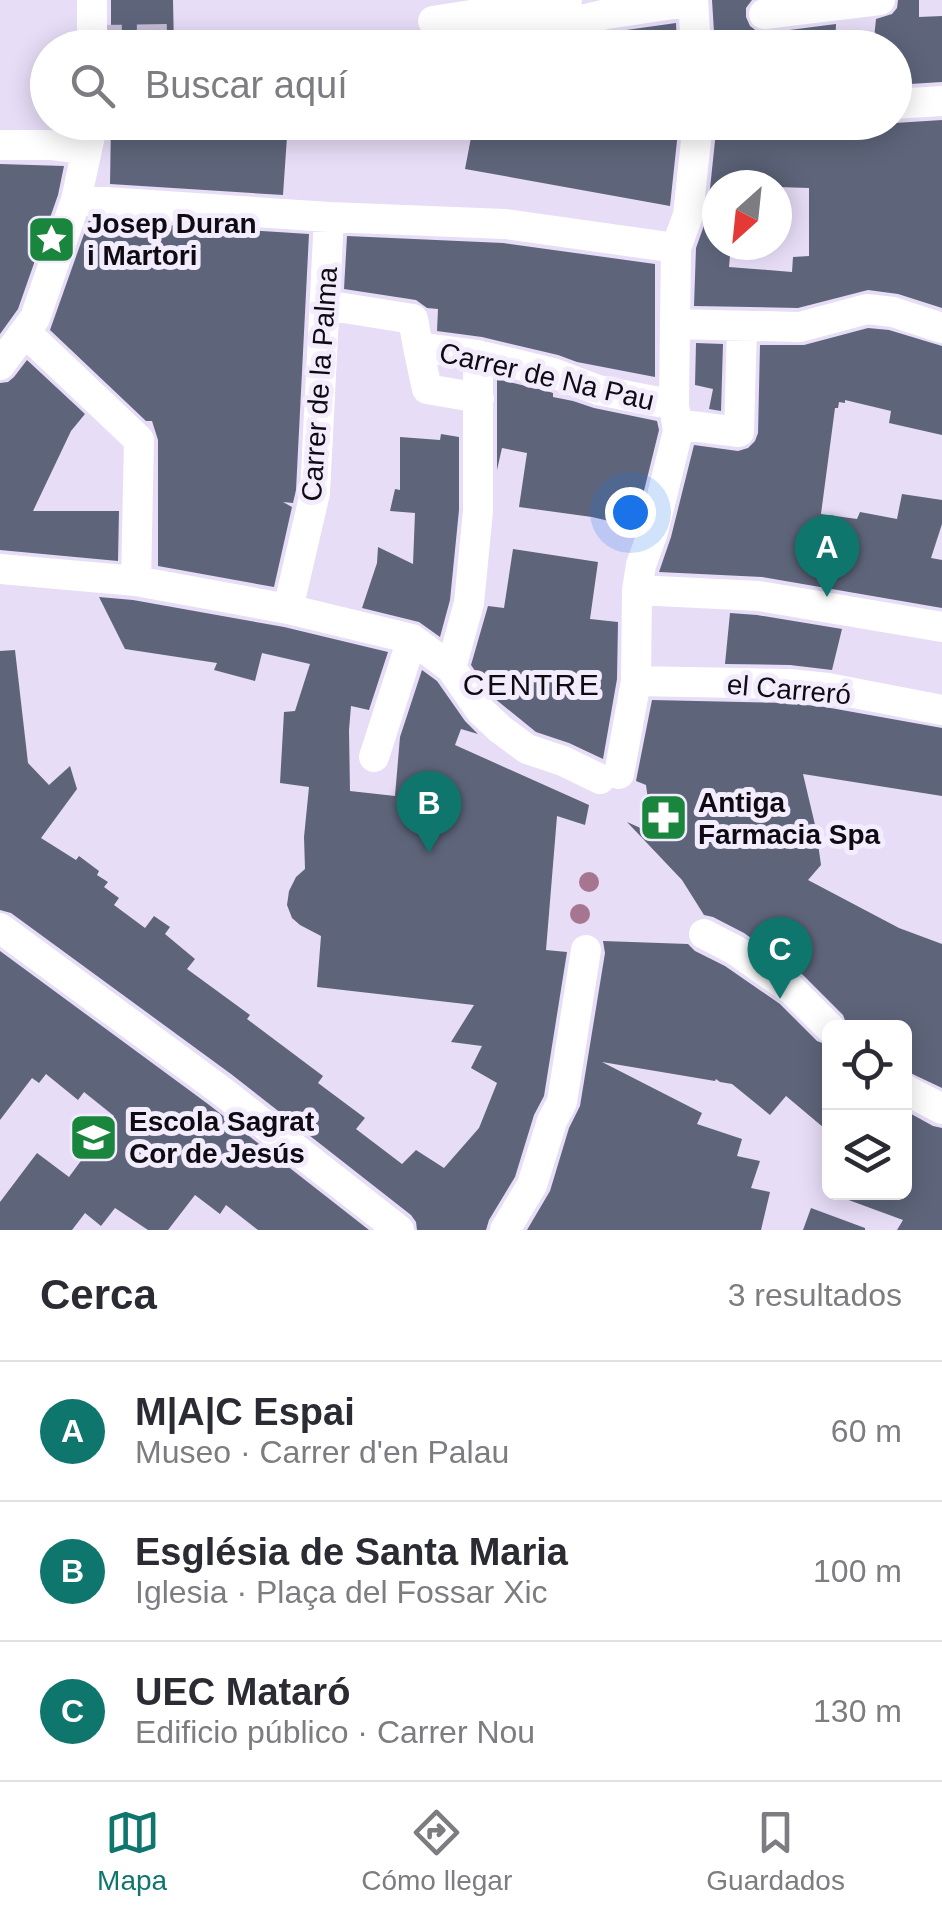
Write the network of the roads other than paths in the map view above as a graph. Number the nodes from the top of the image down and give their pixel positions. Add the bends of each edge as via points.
1 (92, 0) edge
2 (567, 0) edge
3 (693, 0) edge
4 (880, 0) edge
5 (621, 6) edge
6 (764, 14) dead end
7 (432, 21) dead end
8 (92, 30) edge
9 (530, 30) edge
10 (695, 30) edge
11 (942, 101) edge
12 (912, 103) edge
13 (73, 140) edge
14 (89, 140) edge
15 (696, 140) edge
16 (0, 146) edge
17 (76, 200) junction
18 (329, 217) junction
19 (676, 248) junction
20 (325, 306) junction
21 (675, 324) junction
22 (742, 327) junction
23 (942, 328) edge
24 (25, 332) junction
25 (418, 347) junction
26 (478, 355) junction
27 (0, 365) edge
28 (478, 398) junction
29 (676, 414) junction
30 (0, 569) edge
31 (136, 581) junction
32 (636, 590) junction
33 (288, 609) junction
34 (942, 628) edge
35 (412, 638) junction
36 (451, 668) junction
37 (636, 680) junction
38 (942, 710) edge
39 (374, 757) dead end
40 (0, 928) edge
41 (704, 934) dead end
42 (586, 950) dead end
43 (822, 1020) edge
44 (912, 1093) edge
45 (942, 1108) edge
46 (400, 1230) edge
47 (505, 1230) edge

1 - 8 street
2 - 7 street
3 - 5 street
3 - 10 street
4 - 6 street
5 - 9 street
11 - 12 street
13 - 16 street
14 - 17 street
15 - 19 street via 688,215
17 - 18 street
17 - 24 street
18 - 19 street via 505,224
18 - 20 street, Carrer de la Palma
19 - 21 street
20 - 25 street, Carrer de Na Pau via 413,319
20 - 33 street, Carrer de la Palma via 315,493
21 - 22 street
21 - 29 street
22 - 23 street via 800,327 867,309
22 - 29 street, Carrer de Na Pau via 739,432 683,425
24 - 27 street
24 - 31 street via 139,440
25 - 26 street, Carrer de Na Pau
25 - 28 street via 427,389
26 - 28 street
26 - 29 street, Carrer de Na Pau
28 - 36 street via 478,512 469,603
29 - 32 street via 678,431
30 - 31 street
31 - 33 street
32 - 34 street via 759,596
32 - 37 street
33 - 35 street
35 - 36 street
35 - 39 street
36 - 37 street via 480,710 526,749 610,777
37 - 38 street, el Carreró via 789,684
40 - 46 street
41 - 43 street via 792,990
42 - 47 street via 562,1102 532,1185
44 - 45 street

